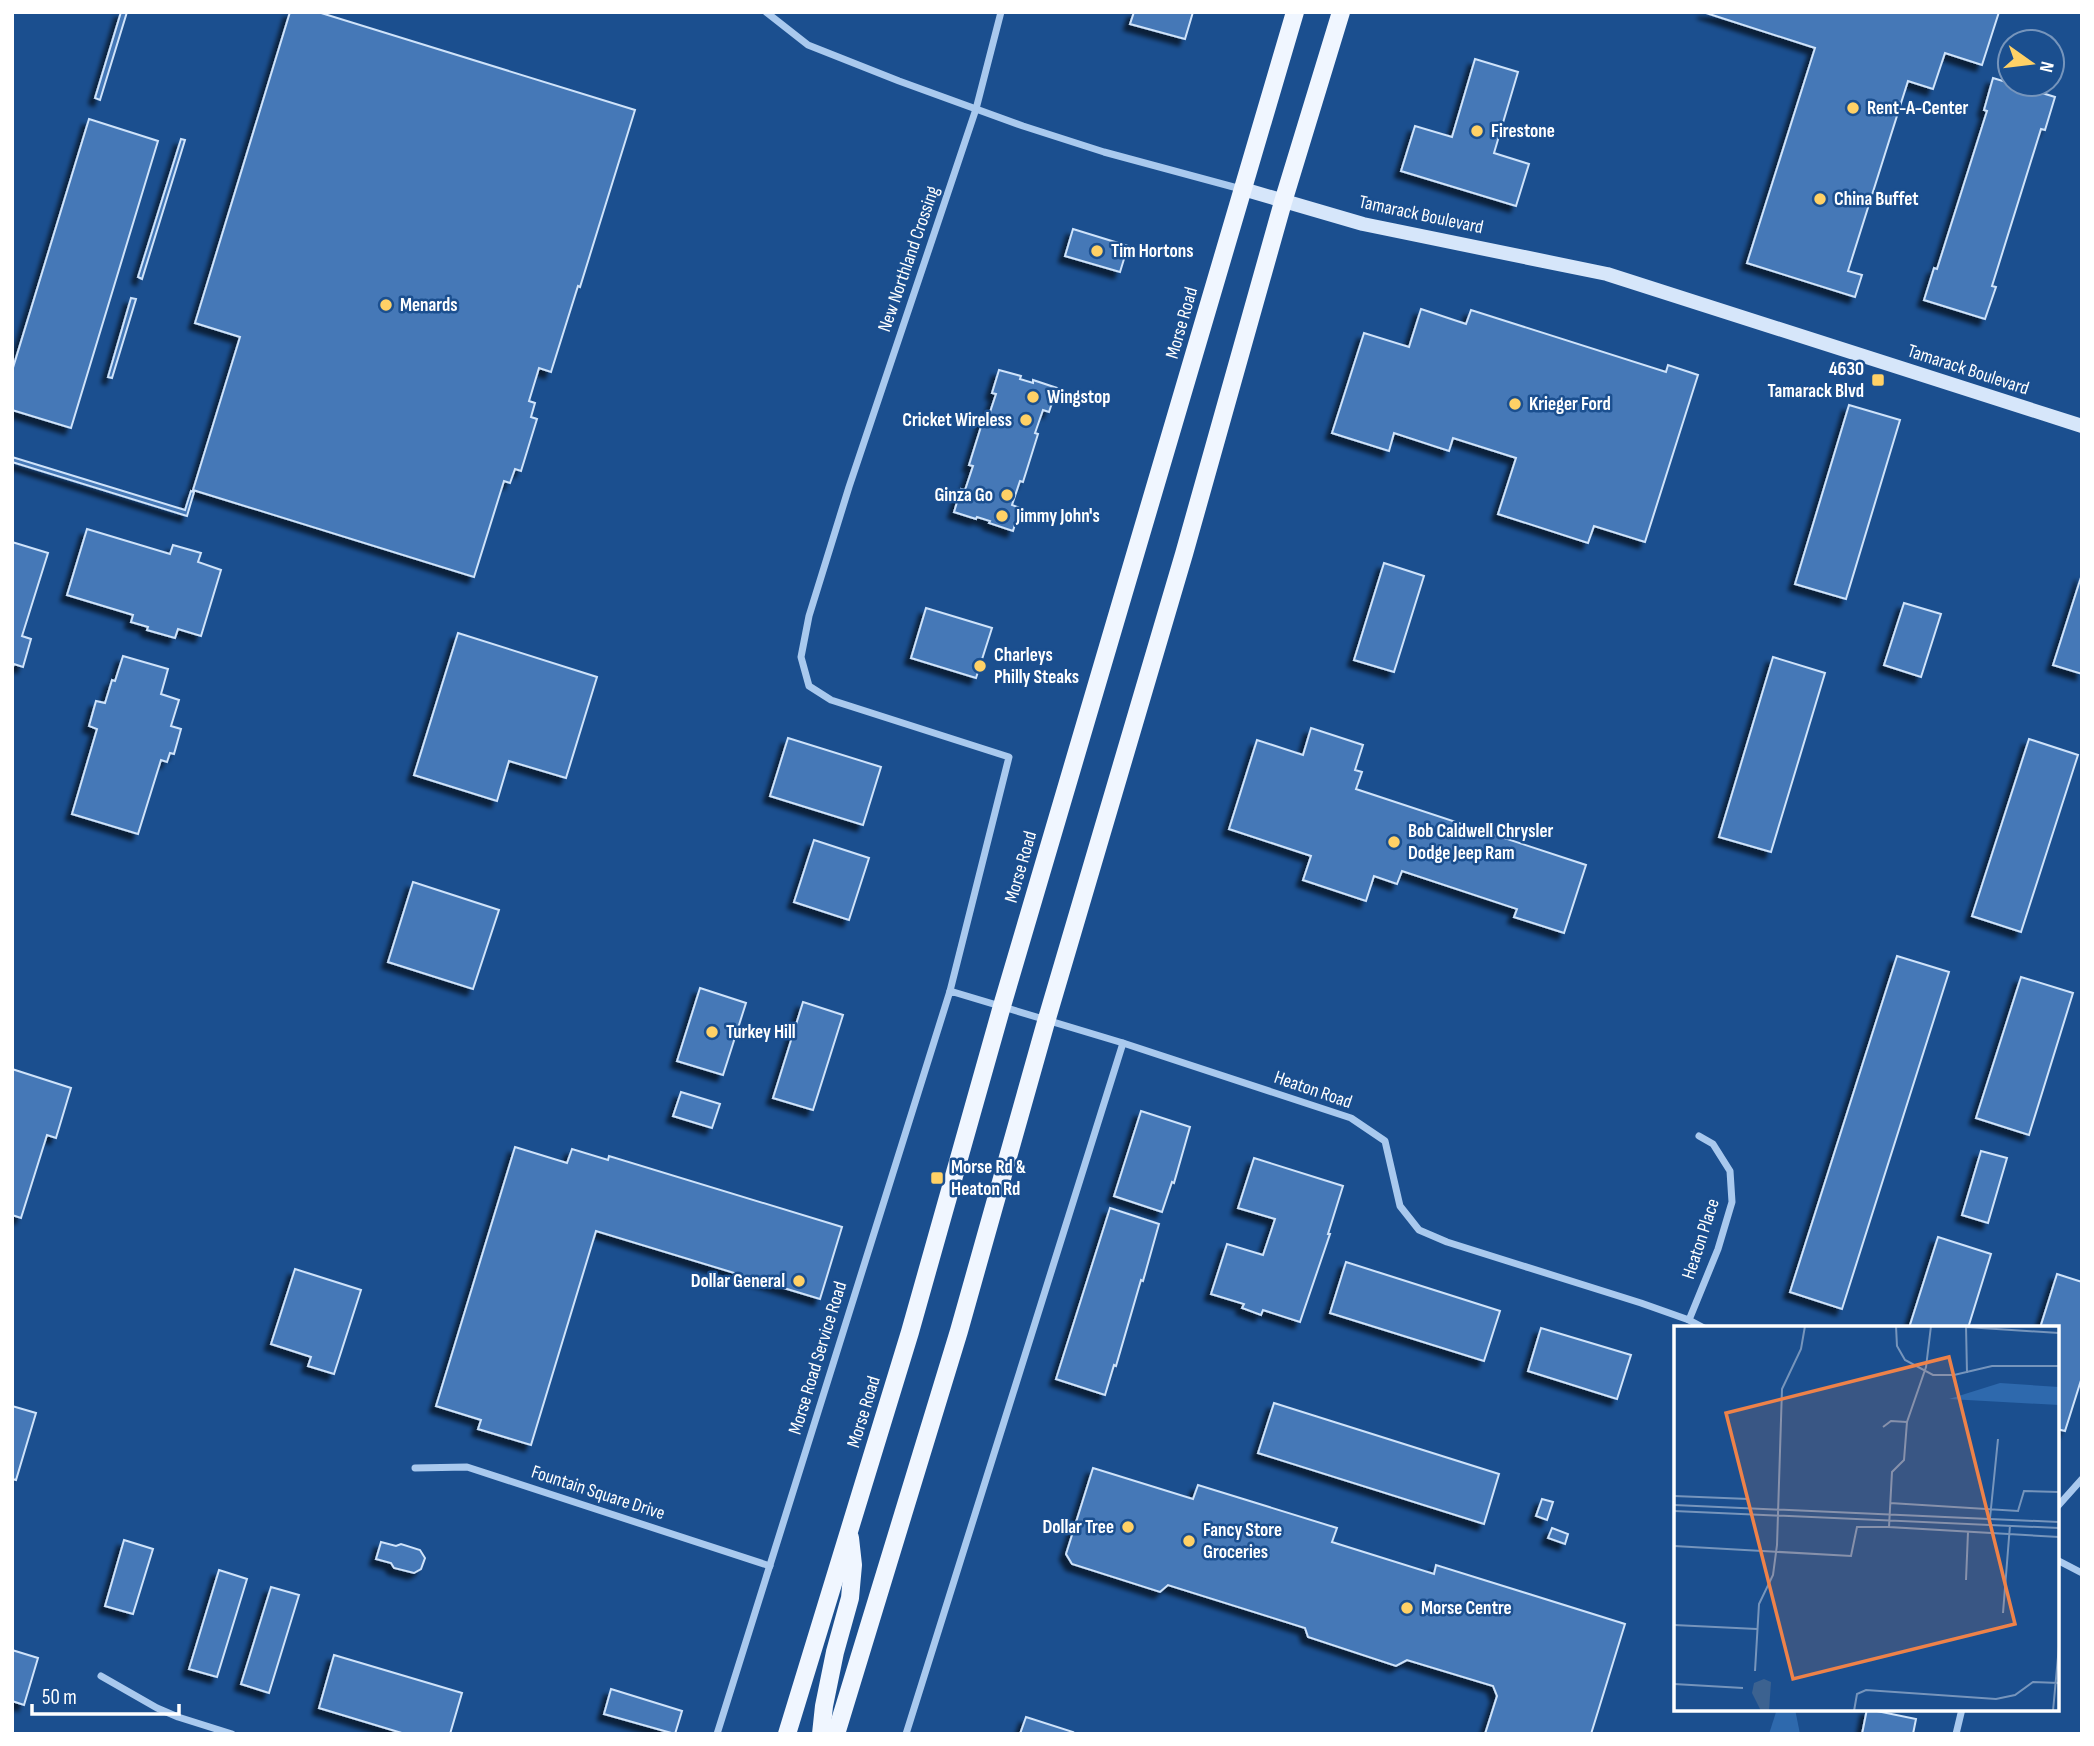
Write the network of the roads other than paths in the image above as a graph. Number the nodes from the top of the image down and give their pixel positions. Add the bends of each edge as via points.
1 (766, 12) edge
2 (1001, 12) edge
3 (1295, 12) edge
4 (1341, 12) edge
5 (976, 109) junction
6 (1243, 190) junction
7 (1283, 202) junction
8 (2082, 426) edge
9 (1009, 757) joint
10 (950, 991) junction
11 (1002, 1006) junction
12 (1046, 1022) junction
13 (1123, 1043) junction
14 (1699, 1136) dead end
15 (1689, 1320) junction
16 (1700, 1326) edge
17 (415, 1468) dead end
18 (2082, 1479) edge
19 (2059, 1505) edge
20 (849, 1531) junction
21 (2059, 1561) edge
22 (770, 1566) junction
23 (2082, 1573) edge
24 (101, 1676) dead end
25 (1962, 1711) edge
26 (232, 1734) edge
27 (717, 1734) edge
28 (787, 1734) edge
29 (821, 1734) edge
30 (836, 1734) edge
31 (906, 1734) edge
32 (1956, 1734) edge

1 - 5 street, Tamarack Boulevard via 808,45
2 - 5 street, New Northland Crossing
3 - 6 main road, Morse Road
4 - 7 main road
5 - 6 street, Tamarack Boulevard via 1104,152
5 - 9 street, New Northland Crossing via 840,515 801,657 809,686 831,700
6 - 7 street, Tamarack Boulevard
6 - 11 main road, Morse Road
7 - 8 street, Tamarack Boulevard via 1363,224 1607,275
7 - 12 main road
9 - 10 street, Morse Road Service Road
10 - 11 street
10 - 22 street, Morse Road Service Road
11 - 12 street
11 - 20 main road, Morse Road
12 - 13 street, Heaton Road
12 - 30 main road via 959,1331
13 - 15 street, Heaton Road via 1351,1118 1385,1141 1400,1206 1419,1230
13 - 31 street
14 - 15 street, Heaton Place via 1713,1144 1730,1171 1732,1202
15 - 16 street, Heaton Road
17 - 22 street, Fountain Square Drive via 467,1467
18 - 19 street
20 - 28 main road, Morse Road
20 - 29 main road via 850,1598
21 - 23 street
22 - 27 street, Morse Road Service Road
24 - 26 street via 167,1713
25 - 32 street

